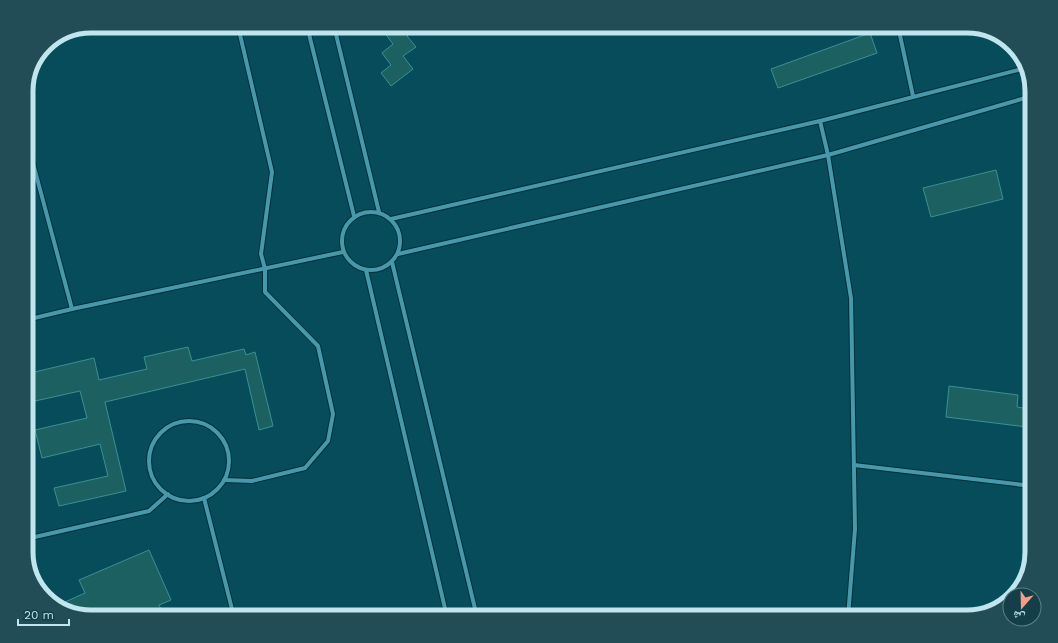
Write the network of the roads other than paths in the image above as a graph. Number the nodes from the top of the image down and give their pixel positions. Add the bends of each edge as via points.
1 (240, 33) edge
2 (309, 33) edge
3 (336, 33) edge
4 (900, 33) edge
5 (1021, 69) edge
6 (913, 96) junction
7 (1025, 98) edge
8 (820, 121) junction
9 (828, 155) junction
10 (33, 163) edge
11 (36, 174) junction
12 (33, 175) edge
13 (379, 212) junction
14 (354, 216) junction
15 (391, 219) junction
16 (343, 252) junction
17 (398, 254) junction
18 (392, 262) junction
19 (265, 268) junction
20 (366, 270) junction
21 (72, 309) junction
22 (33, 318) edge
23 (854, 465) junction
24 (224, 480) junction
25 (1025, 485) edge
26 (168, 494) junction
27 (204, 498) junction
28 (33, 537) edge
29 (232, 610) edge
30 (445, 610) edge
31 (475, 610) edge
32 (849, 610) edge

1 - 19 street via 272,172 261,254
2 - 14 street
3 - 13 street
4 - 6 street
5 - 6 street
6 - 8 street
7 - 9 street
8 - 9 street
8 - 15 street
9 - 17 street
9 - 23 street via 851,298
10 - 11 street
11 - 12 street
11 - 21 street
13 - 14 street via 363,212
13 - 15 street
14 - 16 street via 343,232
15 - 17 street via 400,235 401,245
16 - 19 street
16 - 20 street via 356,266
17 - 18 street
18 - 20 street via 384,267
18 - 31 street
19 - 21 street
19 - 24 street via 265,292 318,346 333,414 328,441 305,468 252,481
20 - 30 street
21 - 22 street
23 - 25 street
23 - 32 street via 855,530
24 - 26 street via 229,467 229,454 224,441 215,430 190,421 176,423 164,430 156,439 149,463 158,486
24 - 27 street via 216,491
26 - 27 street via 179,499
26 - 28 street via 149,511
27 - 29 street

